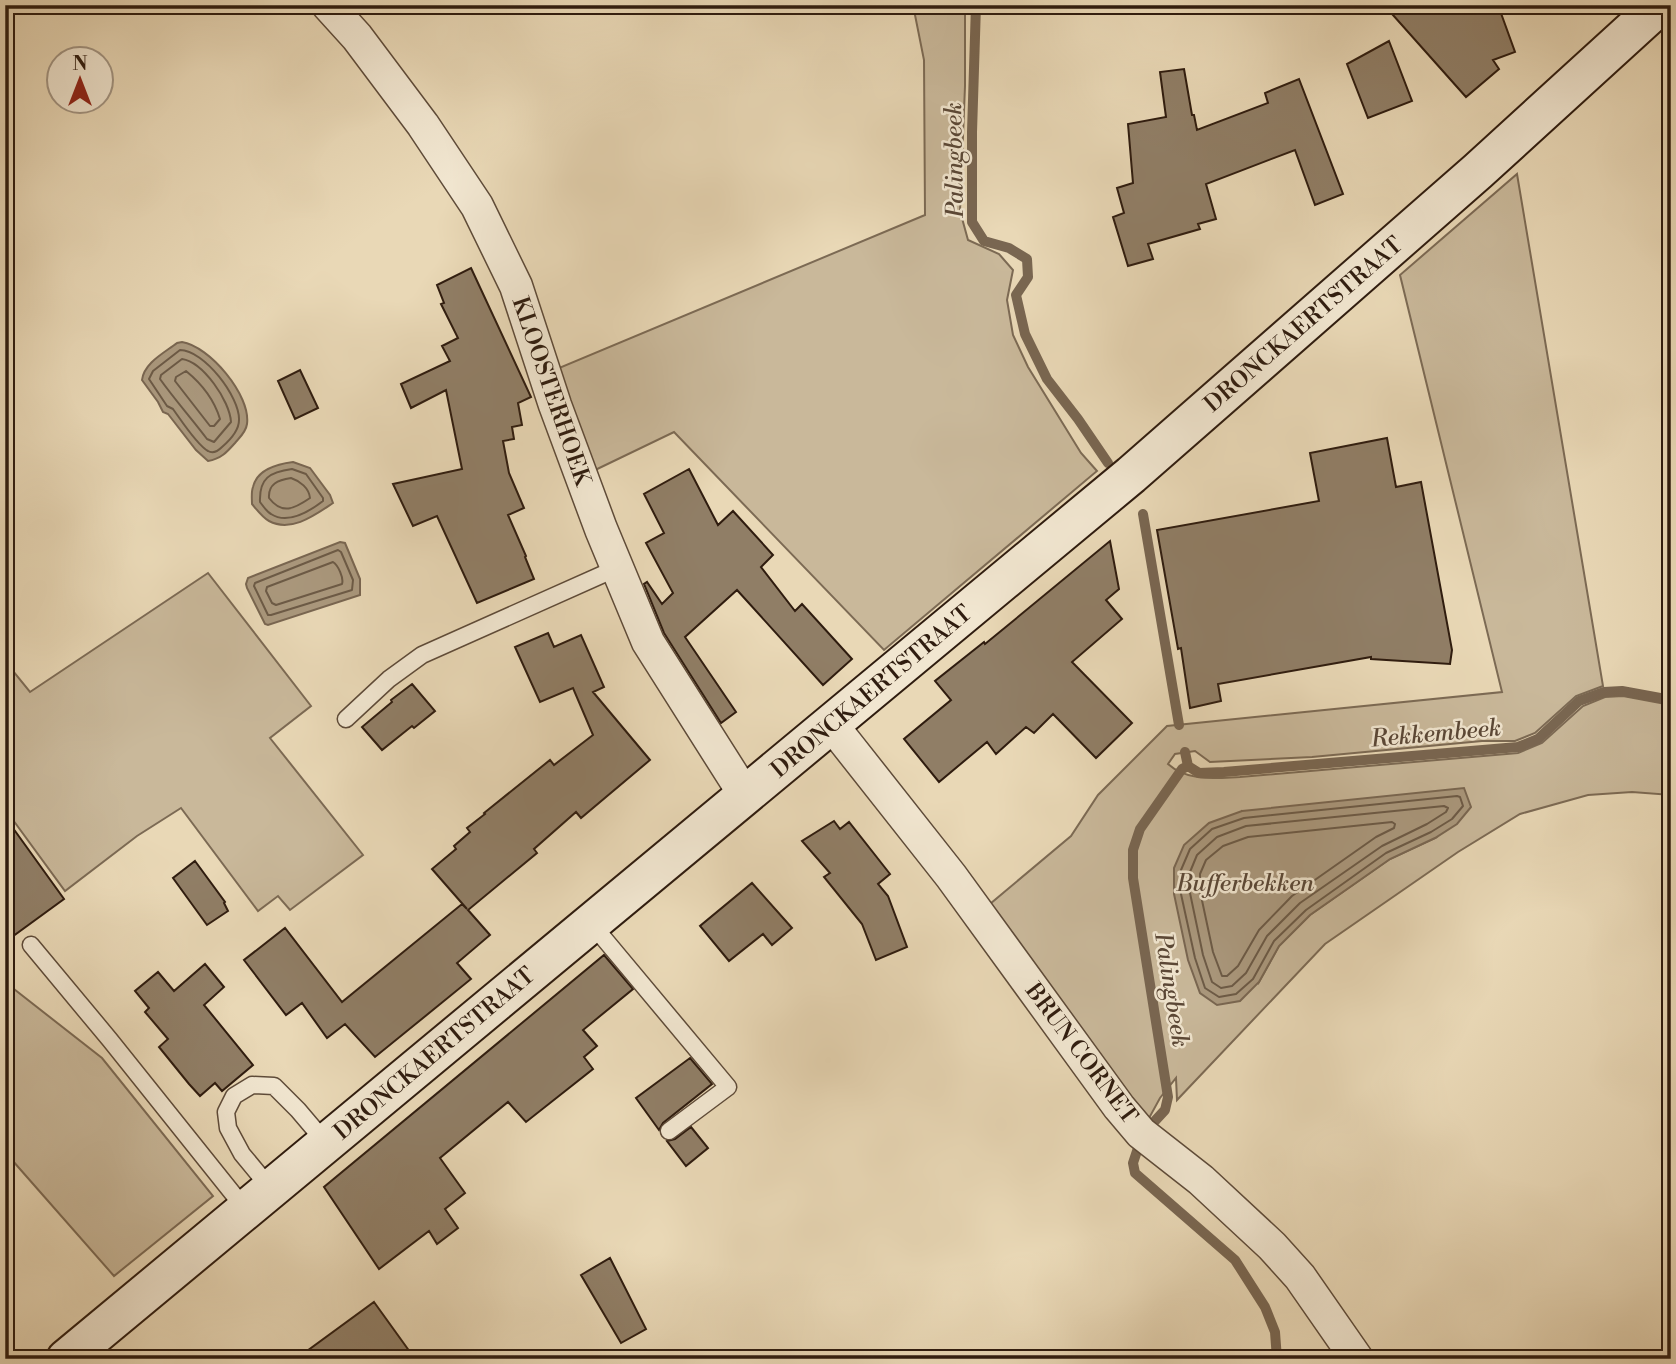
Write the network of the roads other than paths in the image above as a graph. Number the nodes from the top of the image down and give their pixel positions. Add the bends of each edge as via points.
1 (328, 5) edge
2 (1660, 5) edge
3 (617, 568) junction
4 (346, 719) dead end
5 (831, 724) junction
6 (745, 795) junction
7 (591, 923) junction
8 (31, 945) dead end
9 (669, 1131) dead end
10 (326, 1143) junction
11 (259, 1200) junction
12 (66, 1359) edge
13 (1357, 1359) edge

1 - 3 street, KLOOSTERHOEK via 423,125 477,206 516,286
2 - 5 main road, DRONCKAERTSTRAAT via 1142,466
3 - 4 lane via 422,655
3 - 6 street, KLOOSTERHOEK via 648,642
5 - 6 main road, DRONCKAERTSTRAAT
5 - 13 street, BRUN CORNET via 951,876 1119,1107 1151,1142 1272,1246 1300,1277
6 - 7 main road, DRONCKAERTSTRAAT
7 - 9 lane via 728,1087
7 - 10 main road, DRONCKAERTSTRAAT
8 - 11 lane via 110,1040
10 - 11 main road, DRONCKAERTSTRAAT
10 - 11 lane via 274,1086 252,1085 234,1096 226,1112 229,1128
11 - 12 main road, DRONCKAERTSTRAAT

